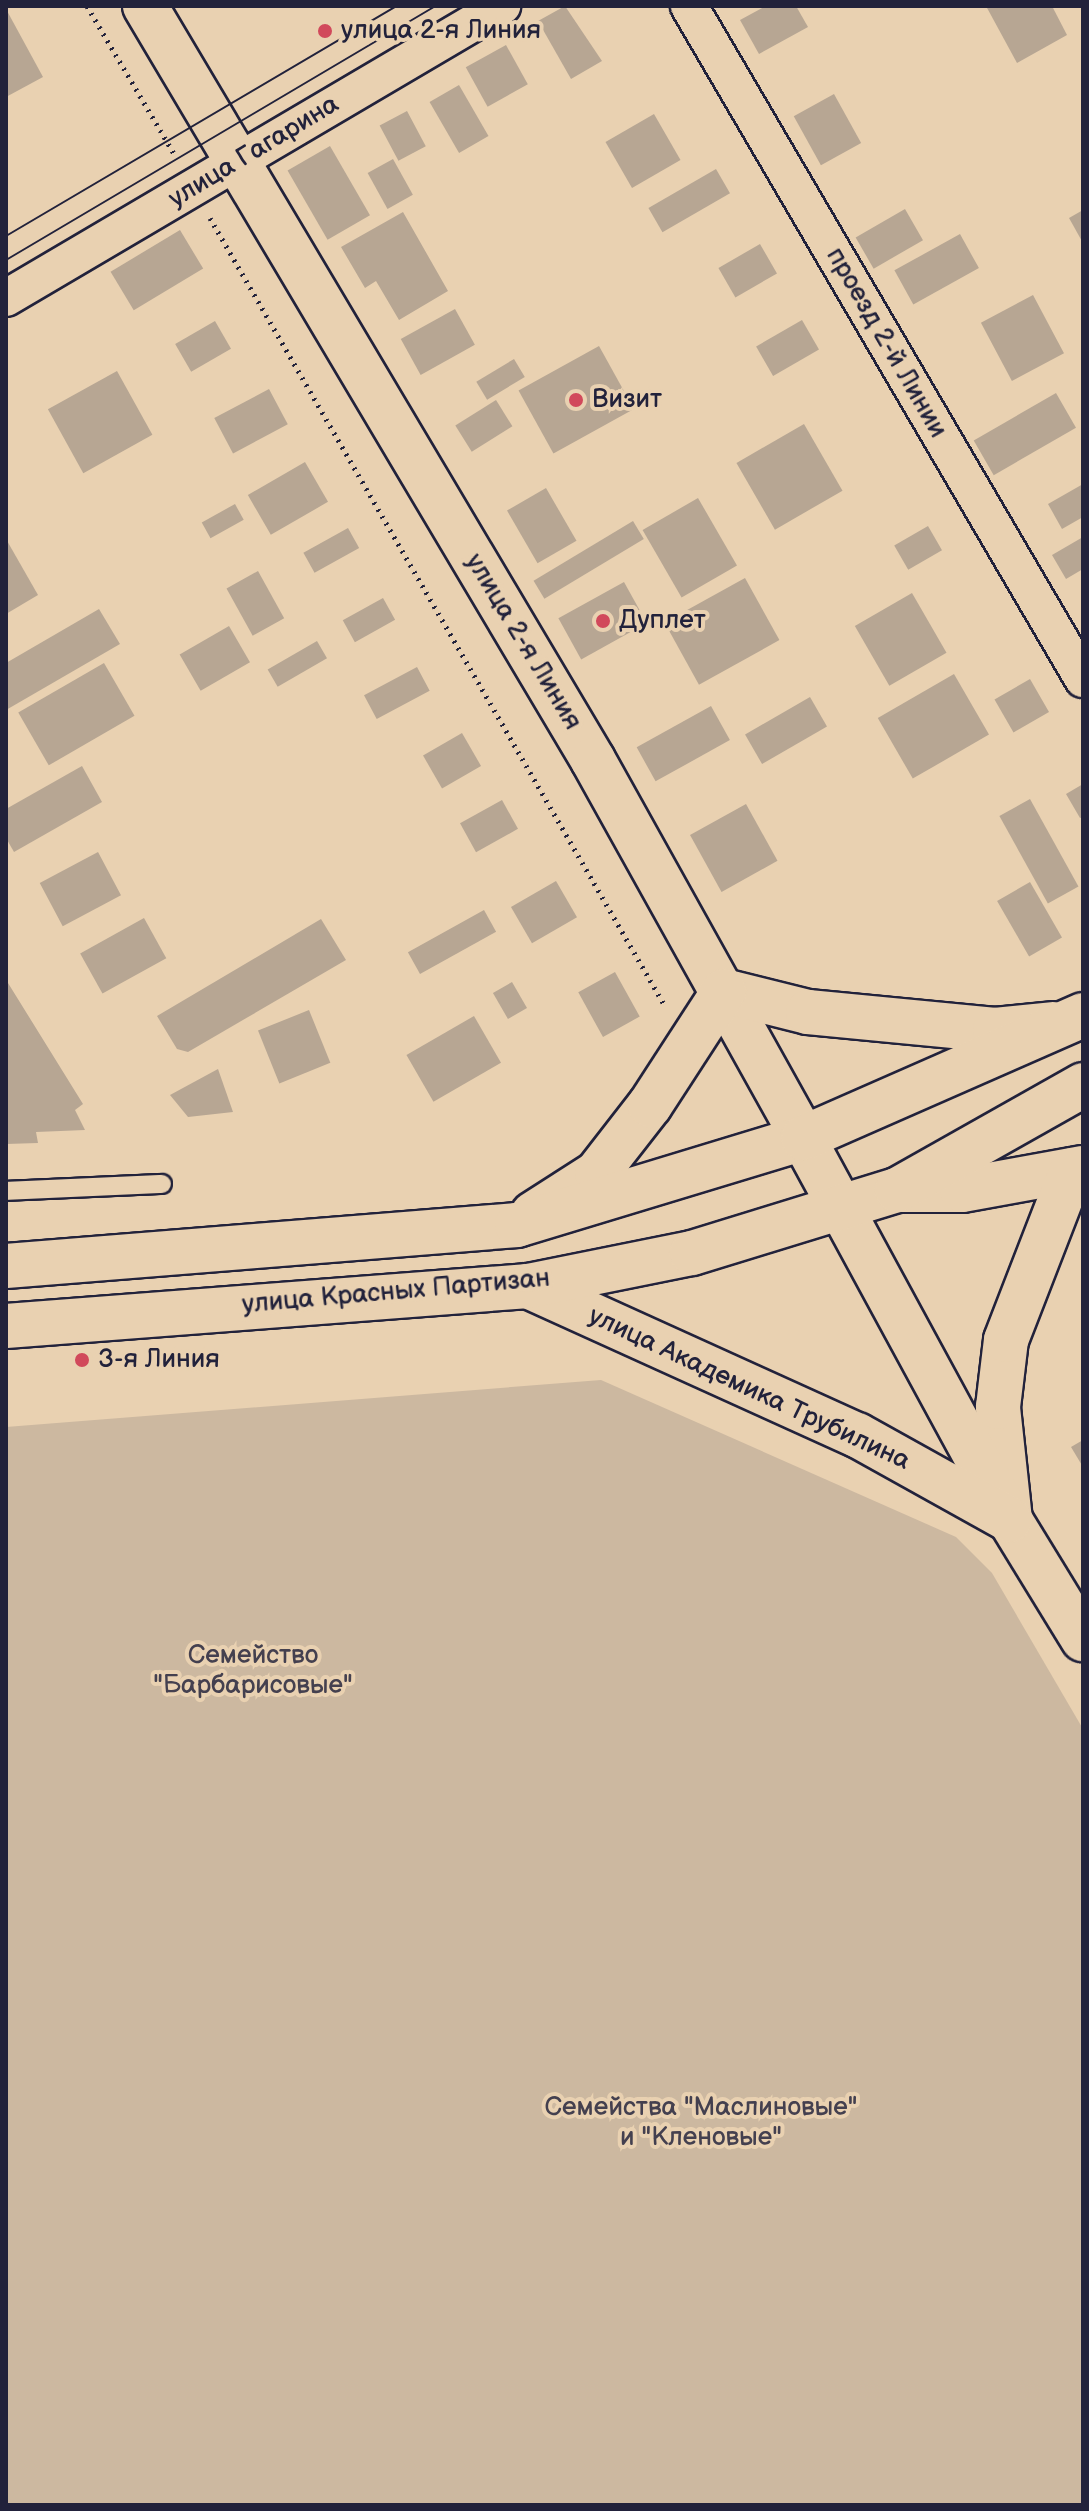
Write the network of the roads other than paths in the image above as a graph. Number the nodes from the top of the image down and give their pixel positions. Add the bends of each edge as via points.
1 (145, 6) edge
2 (502, 6) edge
3 (689, 6) edge
4 (237, 162) junction
5 (6, 298) edge
6 (1083, 679) edge
7 (724, 991) junction
8 (1076, 1018) edge
9 (1083, 1085) edge
10 (803, 1138) junction
11 (1078, 1169) edge
12 (162, 1184) dead end
13 (897, 1190) junction
14 (6, 1191) edge
15 (844, 1211) junction
16 (517, 1225) junction
17 (6, 1266) edge
18 (528, 1286) junction
19 (6, 1326) edge
20 (1010, 1520) junction
21 (1083, 1639) edge

1 - 4 main road, улица 2-я Линия
2 - 4 street, улица Гагарина
3 - 6 street, проезд 2-й Линии
4 - 5 street, улица Гагарина
4 - 7 main road, улица 2-я Линия
7 - 8 main road via 808,1012 995,1030
7 - 10 main road, улица 2-я Линия
7 - 16 main road via 650,1105 597,1173
8 - 10 main road
9 - 13 main road, улица Красных Партизан
10 - 15 main road, улица 2-я Линия
10 - 16 main road
11 - 13 main road via 962,1190
11 - 20 main road, улица Академика Трубилина via 1006,1340 998,1407
12 - 14 lane
13 - 15 main road, улица Красных Партизан
15 - 18 main road, улица Красных Партизан via 692,1253
15 - 20 main road, улица Академика Трубилина
16 - 17 main road
18 - 19 main road, улица Красных Партизан
18 - 20 main road, улица Академика Трубилина via 857,1435
20 - 21 main road, улица Академика Трубилина

